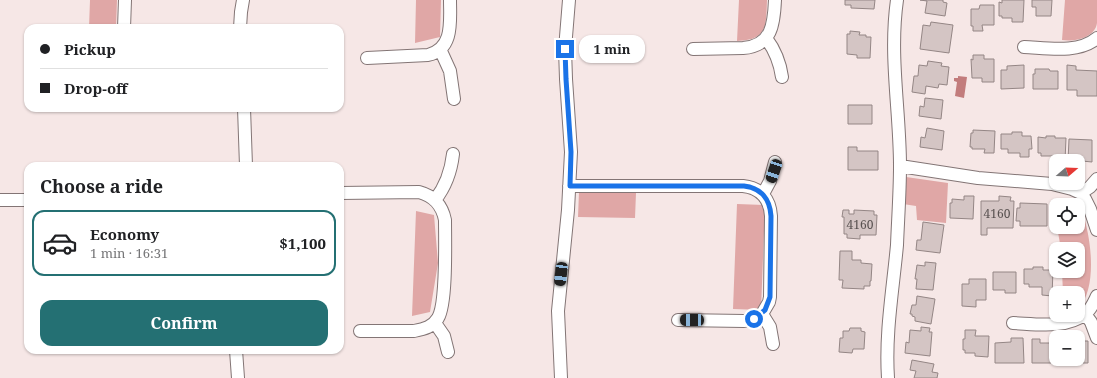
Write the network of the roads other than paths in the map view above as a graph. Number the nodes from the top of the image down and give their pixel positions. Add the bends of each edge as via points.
1 (125, 0) edge
2 (243, 0) edge
3 (450, 0) edge
4 (569, 0) edge
5 (775, 0) edge
6 (897, 0) edge
7 (124, 24) edge
8 (240, 24) edge
9 (766, 38) junction
10 (1097, 39) edge
11 (1024, 47) dead end
12 (440, 49) junction
13 (693, 49) dead end
14 (368, 58) dead end
15 (782, 77) dead end
16 (454, 99) dead end
17 (244, 112) edge
18 (453, 154) dead end
19 (246, 162) edge
20 (775, 162) dead end
21 (900, 166) junction
22 (1097, 179) edge
23 (570, 186) junction
24 (344, 193) edge
25 (1081, 193) junction
26 (763, 194) junction
27 (0, 200) edge
28 (24, 200) edge
29 (435, 200) junction
30 (1097, 230) edge
31 (1097, 296) edge
32 (762, 314) junction
33 (1085, 314) joint
34 (678, 320) dead end
35 (1065, 322) edge
36 (435, 323) junction
37 (1013, 323) dead end
38 (360, 331) dead end
39 (1097, 338) edge
40 (773, 344) dead end
41 (448, 352) dead end
42 (236, 354) edge
43 (238, 378) edge
44 (561, 378) edge
45 (888, 378) edge

1 - 7 street
2 - 8 street
3 - 12 street via 448,38
4 - 23 street via 565,49 571,152
5 - 9 street via 774,24
6 - 21 street via 894,52
9 - 13 street via 749,48
9 - 15 street via 777,56
10 - 11 street via 1086,45 1070,48
12 - 14 street via 428,55
12 - 16 street via 450,70
17 - 19 street
18 - 29 street via 446,184
20 - 26 street
21 - 25 street via 978,178 1052,184
21 - 45 street via 897,245 889,321
22 - 25 street
23 - 26 street via 744,186
23 - 44 street via 559,287
24 - 29 street via 419,192
25 - 30 street
26 - 32 street via 768,200 771,216 770,297 768,306
27 - 28 street
29 - 36 street via 444,212 445,220 443,303
31 - 33 street
32 - 34 street via 744,321
32 - 40 street via 770,327
33 - 39 street
35 - 37 street
36 - 38 street via 414,331
36 - 41 street via 444,336
42 - 43 street

